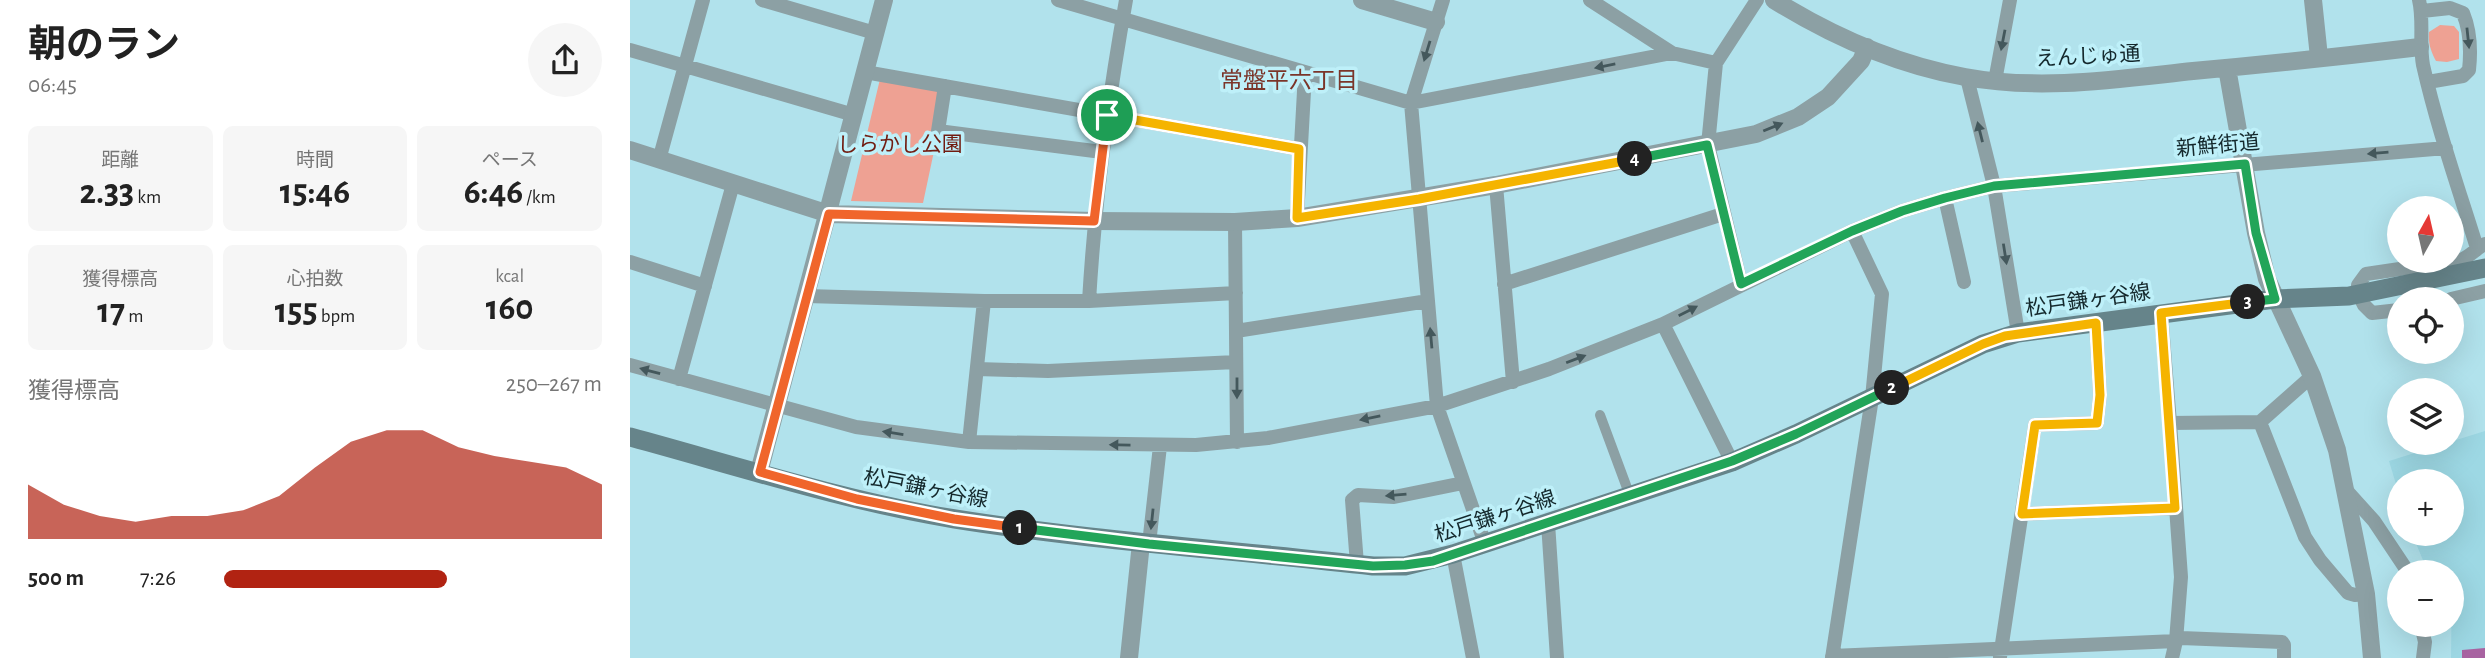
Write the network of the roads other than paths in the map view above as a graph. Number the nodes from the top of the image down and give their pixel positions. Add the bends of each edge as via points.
1 (703, 0) edge
2 (762, 0) edge
3 (884, 0) edge
4 (1058, 0) edge
5 (1126, 0) edge
6 (1362, 0) edge
7 (1443, 0) edge
8 (1757, 0) edge
9 (1774, 0) edge
10 (2010, 0) edge
11 (2313, 0) edge
12 (1599, 2) edge
13 (2420, 5) edge
14 (2467, 7) edge
15 (1123, 19) junction
16 (1436, 22) junction
17 (875, 33) junction
18 (1867, 47) junction
19 (2420, 47) junction
20 (630, 50) edge
21 (1672, 54) junction
22 (2319, 57) junction
23 (1716, 63) junction
24 (685, 66) junction
25 (2227, 68) junction
26 (865, 72) junction
27 (1305, 73) junction
28 (1967, 78) junction
29 (1995, 81) junction
30 (2428, 82) junction
31 (946, 86) junction
32 (1411, 103) junction
33 (854, 115) junction
34 (1107, 115) junction
35 (1707, 145) junction
36 (2446, 148) junction
37 (1299, 149) junction
38 (630, 150) edge
39 (1102, 152) junction
40 (659, 159) junction
41 (2245, 164) junction
42 (733, 184) junction
43 (1496, 185) junction
44 (1994, 186) junction
45 (1945, 198) junction
46 (1419, 199) junction
47 (829, 214) junction
48 (1723, 214) junction
49 (1297, 218) junction
50 (1094, 221) junction
51 (1235, 222) junction
52 (1852, 231) junction
53 (2481, 246) edge
54 (630, 262) edge
55 (2485, 268) edge
56 (2485, 277) edge
57 (1964, 282) dead end
58 (1504, 284) junction
59 (1741, 284) junction
60 (705, 286) junction
61 (2485, 291) edge
62 (1236, 293) junction
63 (806, 296) junction
64 (2356, 296) junction
65 (2464, 296) edge
66 (2275, 299) junction
67 (1428, 300) junction
68 (984, 302) junction
69 (1089, 302) junction
70 (2387, 311) edge
71 (2161, 313) junction
72 (2096, 323) junction
73 (1663, 324) junction
74 (1236, 331) junction
75 (2018, 333) junction
76 (1236, 362) junction
77 (630, 365) edge
78 (977, 369) junction
79 (2312, 376) junction
80 (679, 379) junction
81 (1513, 382) junction
82 (1871, 398) junction
83 (778, 405) junction
84 (1437, 406) junction
85 (1600, 415) dead end
86 (2260, 422) junction
87 (2170, 423) junction
88 (630, 437) edge
89 (969, 442) junction
90 (1237, 442) junction
91 (1160, 446) junction
92 (1732, 461) junction
93 (760, 472) junction
94 (1464, 483) junction
95 (2346, 490) junction
96 (1630, 496) junction
97 (2175, 508) junction
98 (2022, 514) junction
99 (1548, 523) junction
100 (1145, 544) junction
101 (1485, 544) junction
102 (1452, 554) junction
103 (2400, 560) edge
104 (1357, 564) junction
105 (2366, 594) junction
106 (2424, 637) edge
107 (2176, 641) junction
108 (2001, 653) edge
109 (1832, 657) edge
110 (1129, 658) edge
111 (1473, 658) edge
112 (1557, 658) edge
113 (2172, 658) edge
114 (2284, 658) edge
115 (2372, 658) edge
116 (2423, 658) edge

1 - 24 street
2 - 17 street
3 - 17 street
4 - 15 street
5 - 15 street
6 - 16 street
7 - 16 street
8 - 23 street
9 - 18 street, えんじゅ通
10 -> 29 street
11 - 22 street
12 - 21 street
13 - 14 street
13 - 19 street
14 -> 30 street via 2469,70 2463,76
15 - 27 street
15 - 34 street
16 -> 32 street
17 - 26 street
18 - 28 street, えんじゅ通
35 -> 18 street via 1756,134 1798,117 1828,97 1861,61
19 - 22 street, えんじゅ通
19 - 30 street
20 - 24 street
21 - 23 street
21 -> 32 street
22 - 25 street, えんじゅ通
23 - 35 street
24 - 33 street
24 - 40 street
25 - 29 street, えんじゅ通 via 2046,84
25 - 41 street
26 - 31 street
26 - 33 street
27 - 32 street
27 - 37 street
28 - 29 street, えんじゅ通
44 -> 28 street
30 - 36 street
31 - 34 street
31 - 39 street via 938,131
32 - 46 street
33 - 47 street
34 - 37 street
34 - 39 street
35 - 43 street
35 - 48 street
36 -> 41 street, 新鮮街道
36 - 53 street
37 - 49 street
38 - 40 street
39 - 50 street
40 - 42 street
41 - 44 street, 新鮮街道
41 - 66 street via 2256,233
42 - 47 street
42 - 60 street
43 - 46 street
43 - 58 street
44 - 45 street, 新鮮街道
44 -> 75 street
45 - 52 street, 新鮮街道
45 - 57 street
46 - 49 street
46 - 67 street
47 - 50 street
47 - 63 street
48 - 58 street
48 - 59 street
49 - 51 street
50 - 51 street
50 - 69 street
51 - 62 street
52 - 59 street, 新鮮街道
52 - 82 street via 1882,294
53 - 64 street via 2460,260 2366,274
54 - 60 street
55 - 64 main road
56 - 64 main road via 2397,296
58 - 81 street
73 -> 59 street, 新鮮街道
60 - 80 street
61 - 65 street
62 - 69 street
62 - 74 street
63 - 68 street
63 - 83 street
64 - 66 main road, 松戸鎌ヶ谷線
64 - 70 street via 2372,313
66 - 71 main road, 松戸鎌ヶ谷線
66 - 79 street
67 - 74 street
84 -> 67 street
68 - 69 street
68 - 78 street
71 - 72 main road, 松戸鎌ヶ谷線
71 - 87 street
72 - 75 main road, 松戸鎌ヶ谷線
72 - 98 street via 2097,423 2035,425
81 -> 73 street, 新鮮街道
73 - 92 street
74 - 76 street
75 - 82 main road, 松戸鎌ヶ谷線 via 1983,344
76 - 78 street via 1048,371
76 -> 90 street
80 -> 77 street, 新鮮街道
78 - 89 street
79 - 86 street
79 - 95 street
80 - 83 street, 新鮮街道
81 - 84 street, 新鮮街道
82 - 92 main road, 松戸鎌ヶ谷線
82 - 109 street
89 -> 83 street, 新鮮街道 via 856,427
83 - 93 street
84 -> 90 street, 新鮮街道
84 - 94 street
85 - 96 street
86 - 87 street
86 - 105 street via 2305,537 2348,593
87 - 97 street
88 - 93 main road, 松戸鎌ヶ谷線
91 -> 89 street, 新鮮街道
90 - 91 street, 新鮮街道
91 -> 100 street
92 - 96 main road, 松戸鎌ヶ谷線
93 - 100 main road, 松戸鎌ヶ谷線 via 954,519
94 - 101 street
94 -> 104 street via 1394,497 1357,495 1352,500
95 - 103 street
95 - 105 street
96 - 99 main road, 松戸鎌ヶ谷線
97 - 98 street
97 - 107 street via 2182,577
98 - 108 street
99 - 101 main road, 松戸鎌ヶ谷線
99 - 112 street
100 - 104 main road, 松戸鎌ヶ谷線
100 - 110 street
101 - 102 main road, 松戸鎌ヶ谷線
102 - 104 main road, 松戸鎌ヶ谷線 via 1405,565
102 - 111 street
105 - 115 street
106 - 116 street
107 - 108 street
107 - 113 street
107 - 114 street via 2281,642
108 - 109 street

